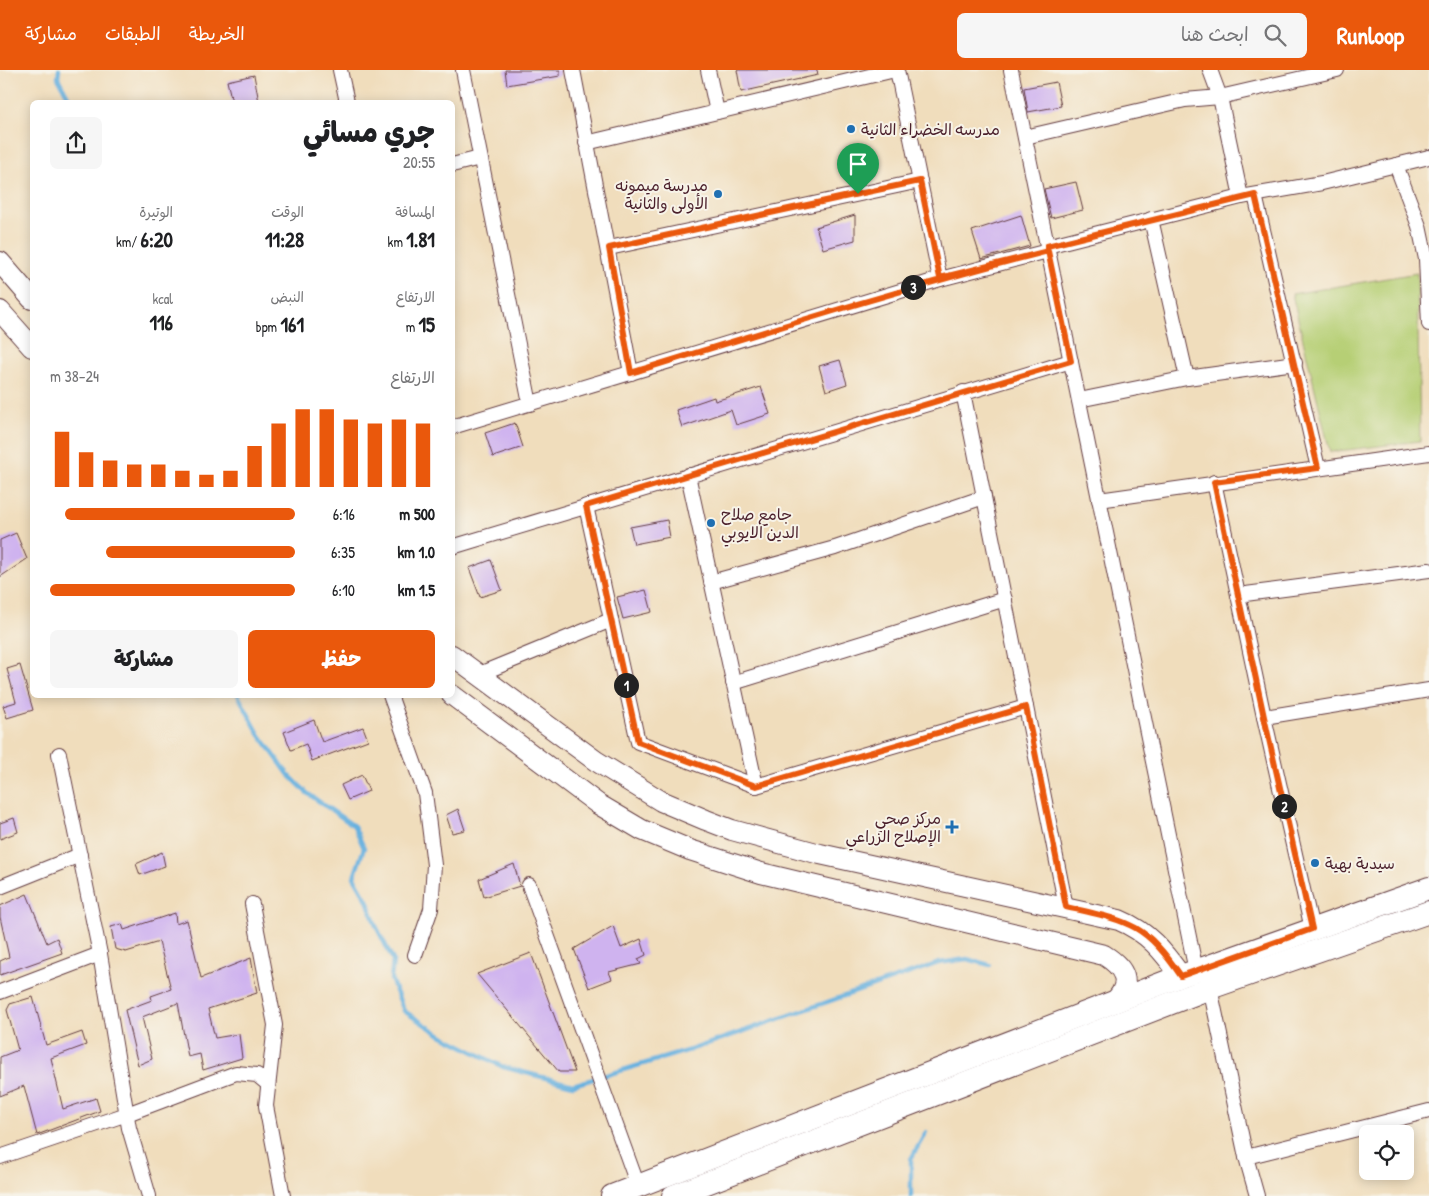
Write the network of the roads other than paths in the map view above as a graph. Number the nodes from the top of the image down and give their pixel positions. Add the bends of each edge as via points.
1 (340, 70) edge
2 (463, 70) edge
3 (573, 70) edge
4 (708, 70) edge
5 (896, 70) edge
6 (1011, 70) edge
7 (1210, 70) edge
8 (1337, 70) edge
9 (1220, 97) junction
10 (346, 100) edge
11 (717, 112) junction
12 (1025, 137) junction
13 (586, 143) junction
14 (1429, 157) edge
15 (480, 158) junction
16 (455, 164) edge
17 (1396, 165) junction
18 (920, 181) junction
19 (1255, 195) junction
20 (1241, 197) junction
21 (1151, 219) junction
22 (609, 248) junction
23 (1048, 248) junction
24 (0, 262) edge
25 (1428, 271) edge
26 (940, 278) junction
27 (30, 297) edge
28 (0, 311) edge
29 (1429, 324) edge
30 (30, 345) edge
31 (1071, 361) junction
32 (1295, 364) junction
33 (631, 373) junction
34 (1187, 378) junction
35 (963, 392) junction
36 (1079, 400) junction
37 (530, 404) junction
38 (455, 426) edge
39 (1429, 453) edge
40 (1318, 468) junction
41 (688, 475) junction
42 (1214, 482) junction
43 (984, 497) junction
44 (1099, 500) junction
45 (586, 506) junction
46 (455, 546) edge
47 (1429, 570) edge
48 (711, 582) junction
49 (1238, 595) junction
50 (1004, 598) junction
51 (611, 620) junction
52 (455, 657) edge
53 (477, 674) junction
54 (733, 683) junction
55 (1429, 690) edge
56 (455, 697) edge
57 (391, 698) edge
58 (1026, 707) junction
59 (1264, 717) junction
60 (59, 754) dead end
61 (756, 786) junction
62 (80, 854) junction
63 (529, 886) dead end
64 (0, 887) edge
65 (1429, 888) edge
66 (252, 904) dead end
67 (1066, 907) junction
68 (1429, 912) edge
69 (1312, 929) junction
70 (100, 954) junction
71 (415, 954) dead end
72 (1188, 974) junction
73 (1210, 988) junction
74 (0, 992) edge
75 (1114, 1002) junction
76 (268, 1084) junction
77 (1429, 1111) edge
78 (127, 1114) junction
79 (0, 1157) edge
80 (1246, 1157) junction
81 (638, 1186) junction
82 (149, 1196) edge
83 (283, 1196) edge
84 (612, 1196) edge
85 (673, 1196) edge
86 (1257, 1196) edge

1 - 10 street
2 - 15 street
3 - 13 street
4 - 11 street
5 - 11 street
5 - 18 street
6 - 12 street
7 - 9 street
8 - 9 street
9 - 12 street via 1185,100
9 - 20 street
11 - 13 street
12 - 23 street
13 - 22 street
14 - 17 street
15 - 16 street
15 - 37 street
17 - 19 street via 1322,184
17 - 25 street via 1419,226
18 - 22 street
18 - 26 street
19 - 20 street
19 - 32 street
20 - 21 street
21 - 23 street
21 - 34 street
22 - 33 street
23 - 26 street
23 - 31 street
24 - 27 street
25 - 29 street
26 - 33 street
28 - 30 street
31 - 35 street
31 - 36 street
32 - 34 street
32 - 40 street
33 - 37 street
34 - 36 street
35 - 41 street
35 - 43 street
36 - 44 street
37 - 38 street
39 - 40 street
40 - 42 street
41 - 45 street
41 - 48 street
42 - 44 street
42 - 49 street
43 - 48 street via 835,548
43 - 50 street
44 - 72 street
45 - 46 street
45 - 51 street
47 - 49 street
48 - 54 street
49 - 59 street
50 - 54 street
50 - 58 street
51 - 53 street
51 - 61 street via 638,742
52 - 53 street
53 - 67 street via 635,786 706,820 820,854
54 - 61 street
55 - 59 street
56 - 75 street via 574,788 642,830 761,874 1099,953 1113,960 1125,978 1123,991
57 - 71 street via 425,793 434,865 431,909
58 - 61 street
58 - 67 street
59 - 69 street
60 - 62 street
62 - 64 street
62 - 70 street
63 - 81 street
65 - 69 main road
66 - 76 street via 275,1026
67 - 72 street via 1113,918 1140,930
68 - 73 main road
69 - 72 main road
70 - 74 street
70 - 78 street
72 - 75 main road
73 - 80 street
73 - 85 main road
75 - 81 main road
76 - 78 street via 257,1075 236,1073
76 - 83 street via 266,1106
77 - 80 street
78 - 79 street
78 - 82 street
80 - 86 street
81 - 84 main road

